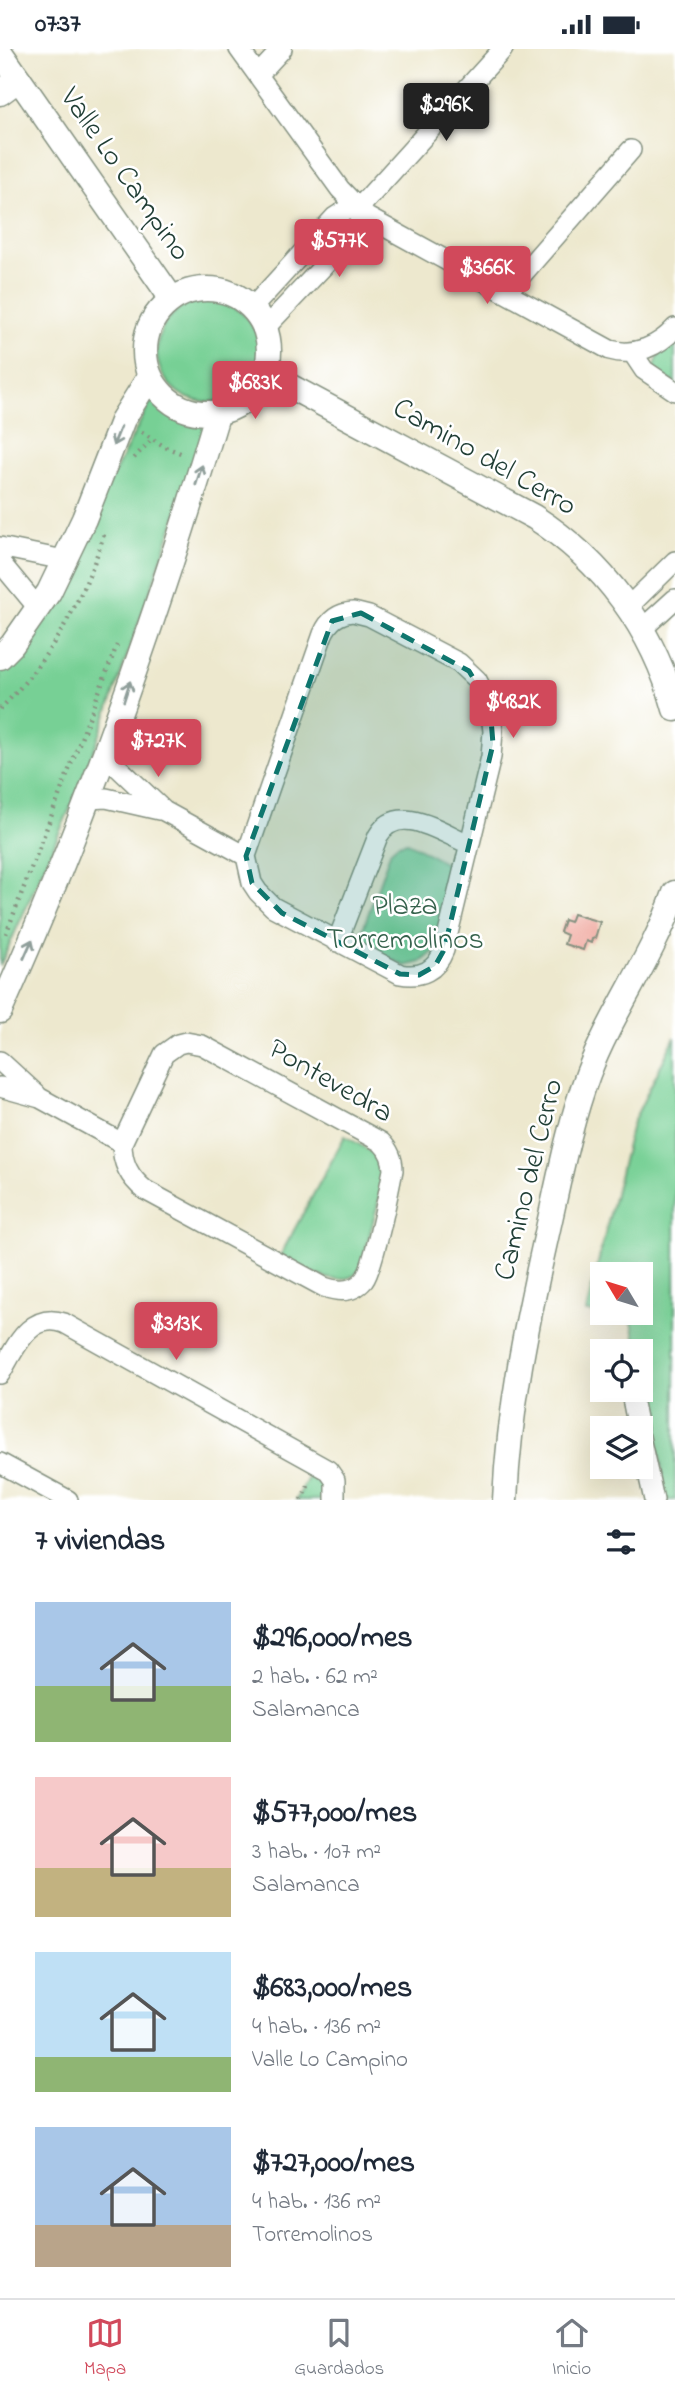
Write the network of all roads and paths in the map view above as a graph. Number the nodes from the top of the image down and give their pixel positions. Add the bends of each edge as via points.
1 (239, 49) edge
2 (282, 49) edge
3 (503, 49) edge
4 (0, 52) edge
5 (258, 75) junction
6 (10, 86) edge
7 (631, 150) dead end
8 (359, 209) junction
9 (506, 293) junction
10 (172, 299) junction
11 (259, 318) junction
12 (675, 328) edge
13 (632, 352) junction
14 (150, 376) junction
15 (263, 378) junction
16 (675, 391) edge
17 (218, 412) junction
18 (123, 419) junction
19 (192, 458) junction
20 (177, 466) dead end
21 (0, 547) edge
22 (64, 560) junction
23 (675, 561) edge
24 (0, 562) edge
25 (675, 599) edge
26 (628, 607) junction
27 (38, 608) junction
28 (642, 629) junction
29 (118, 640) dead end
30 (0, 657) edge
31 (675, 709) edge
32 (106, 756) junction
33 (89, 799) junction
34 (164, 811) junction
35 (469, 844) junction
36 (246, 856) junction
37 (675, 893) edge
38 (4, 939) dead end
39 (337, 942) junction
40 (0, 1011) edge
41 (0, 1062) edge
42 (0, 1087) edge
43 (40, 1098) junction
44 (122, 1143) junction
45 (0, 1374) edge
46 (0, 1464) edge
47 (649, 1479) edge
48 (68, 1500) edge
49 (335, 1500) edge
50 (505, 1500) edge
51 (654, 1500) edge

1 - 5 street
2 - 5 street
3 - 8 street
4 - 6 street, Valle Lo Campino
5 - 8 street
6 - 10 street, Valle Lo Campino
7 - 9 street
8 - 9 street
8 - 11 street via 360,223 354,234
9 - 13 street via 604,347
10 - 11 street, Valle Lo Campino via 208,288 232,293
10 - 14 street, Valle Lo Campino via 147,334
11 - 15 street via 269,344
12 - 13 street via 660,342
13 - 16 street via 644,370
14 - 17 street via 157,389 178,406
14 - 18 street
15 - 17 street via 245,401
15 - 26 street, Camino del Cerro via 279,381 534,517 578,549
17 - 19 street
18 - 19 path via 165,447
18 -> 22 street
19 - 20 path
32 -> 19 street
21 - 22 street
22 - 27 street
23 - 26 street
24 - 27 street
25 - 28 street
26 - 28 street, Camino del Cerro
27 - 30 street
28 - 31 street, Camino del Cerro
29 - 38 path
32 - 33 street
32 - 34 street
33 - 34 street
40 -> 33 street
34 - 36 street
35 - 36 street via 493,744 493,719 485,693 459,663 354,611 338,616 323,633
35 - 39 street via 408,819 387,825 378,836
35 - 39 street via 444,950 428,972 400,974
36 - 39 street via 252,883 265,900
37 - 50 street, Camino del Cerro via 652,950 608,1028 573,1124 520,1358
41 - 43 street
42 - 43 street
43 - 44 street
44 - 44 street, Pontevedra via 164,1054 186,1042 202,1045 387,1147 393,1170 369,1271 351,1289 324,1287 136,1183 124,1165
45 - 49 street via 30,1327 43,1321 64,1323 328,1470 335,1481
46 - 48 street
47 - 51 street

